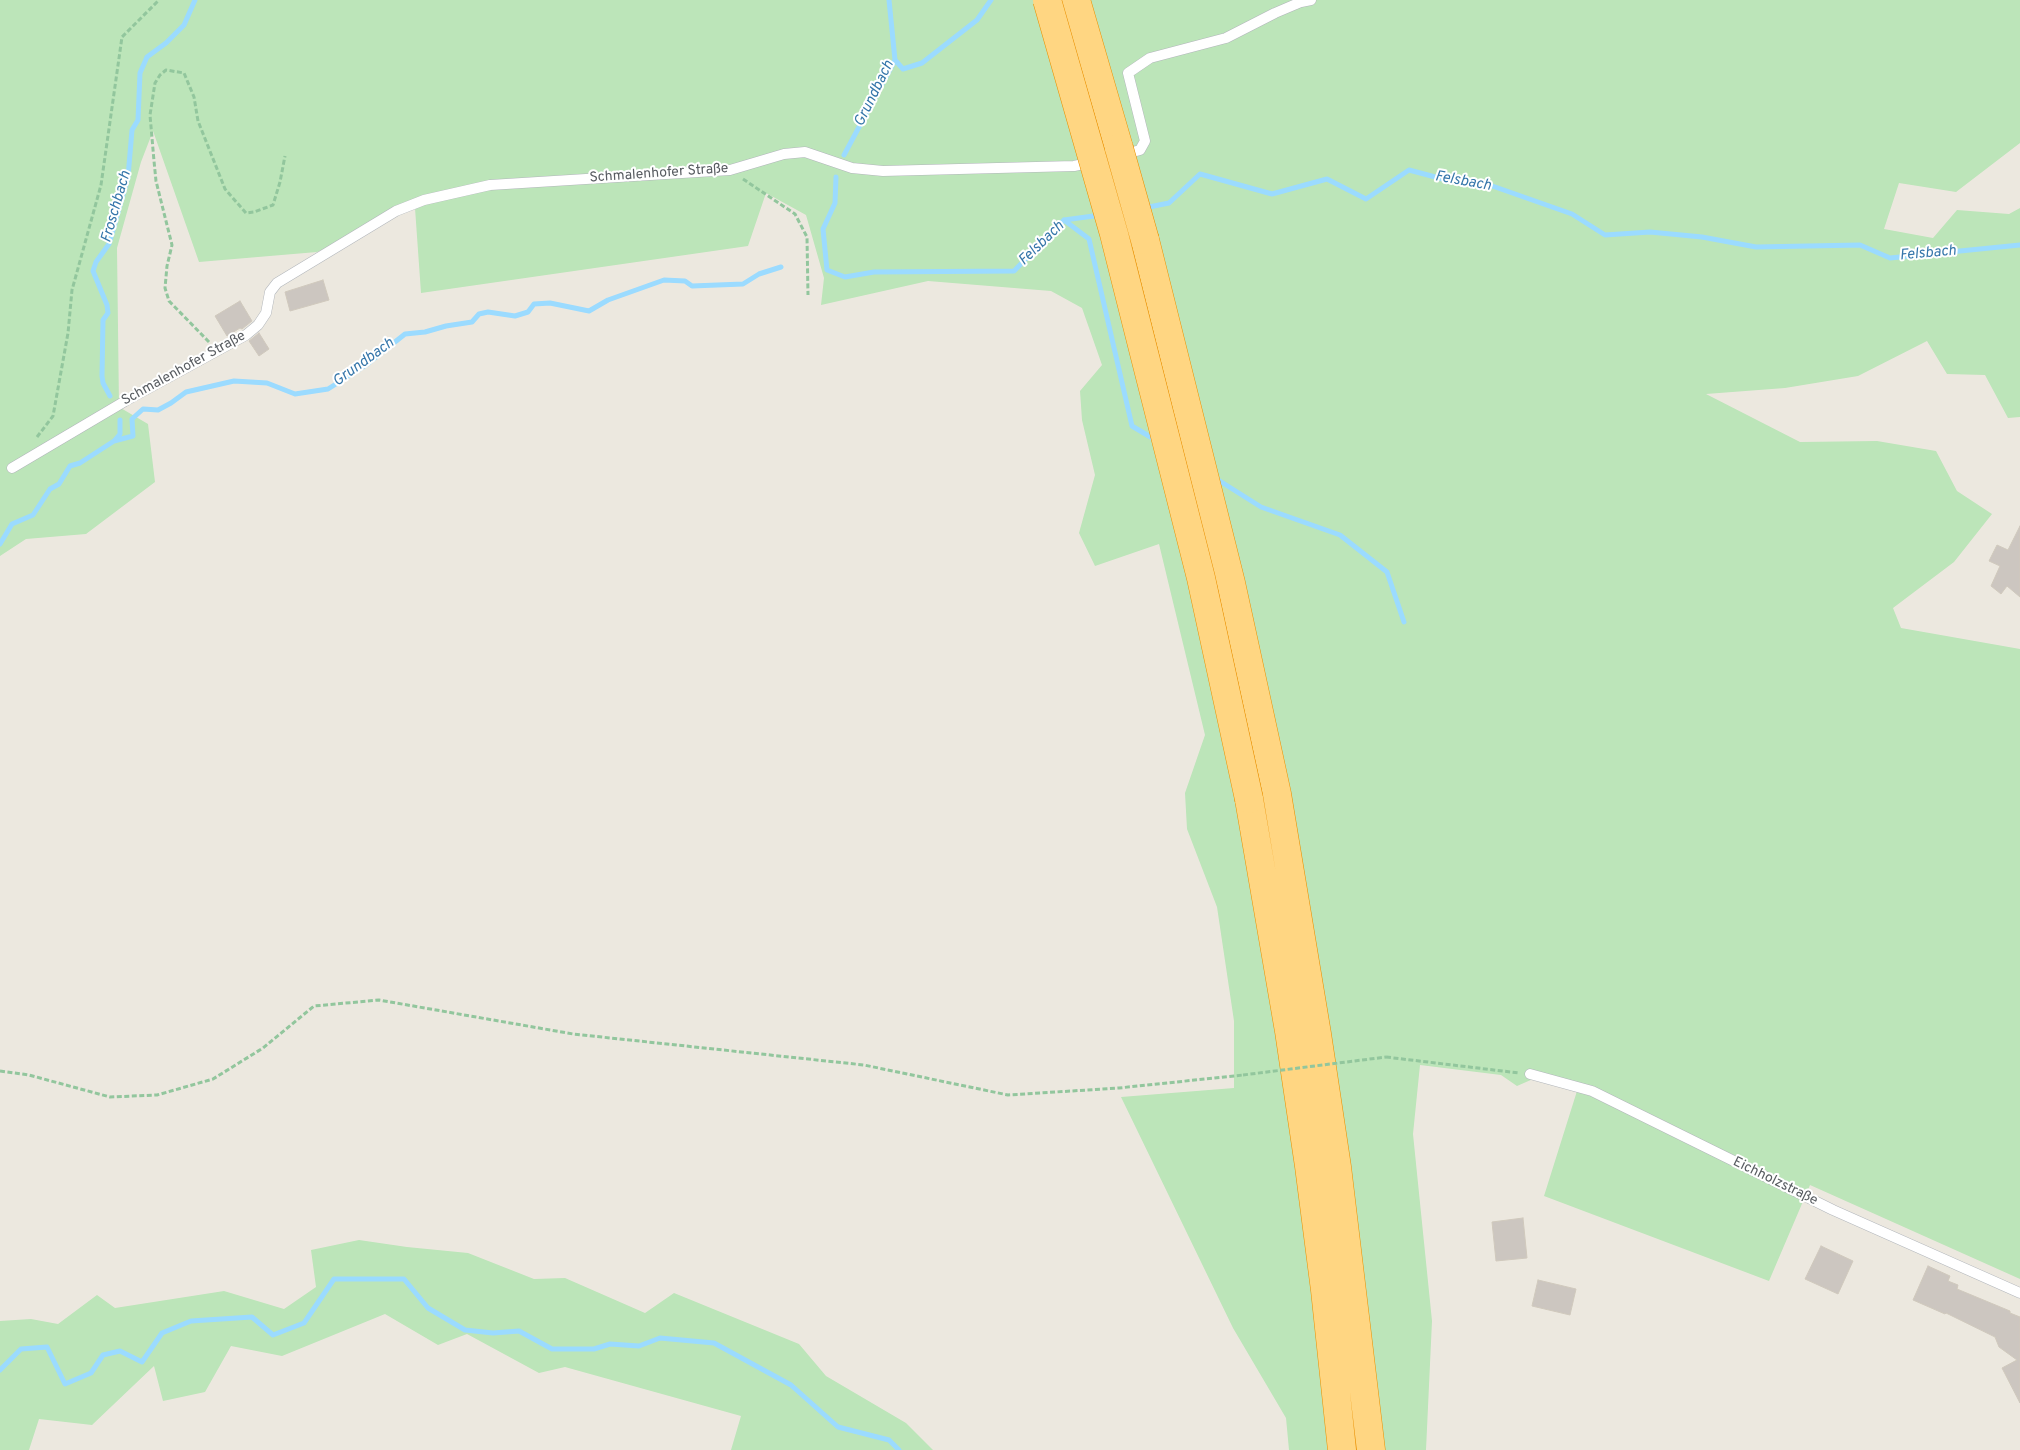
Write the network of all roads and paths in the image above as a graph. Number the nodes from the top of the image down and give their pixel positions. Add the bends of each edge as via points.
1 (158, 0) edge
2 (1047, 0) edge
3 (1076, 0) edge
4 (1311, 0) edge
5 (285, 156) dead end
6 (730, 170) junction
7 (808, 296) dead end
8 (214, 354) junction
9 (35, 438) dead end
10 (12, 468) dead end
11 (0, 1071) edge
12 (1530, 1074) joint
13 (2020, 1293) edge
14 (1342, 1450) edge
15 (1370, 1450) edge

1 - 9 path via 122,37 101,185 72,290 53,416
2 - 14 highway, bridge via 1114,234 1148,368 1201,578 1249,799 1309,1166
3 - 15 highway, bridge via 1173,346 1231,583 1277,794 1336,1168
4 - 6 lane, Schmalenhofer Straße via 1275,13 1226,38 1150,58 1128,73 1145,141 1140,150 1074,166 883,171 852,168 805,152 784,154
5 - 8 path via 273,204 246,213 225,189 198,121 194,97 184,73 166,70 155,83 150,115 156,181 172,245 165,288 169,301 208,341
6 - 7 path via 795,214 807,237
6 - 8 lane, Schmalenhofer Straße via 490,185 424,200 396,212 277,283 270,292 266,313 258,325
8 - 10 lane, Schmalenhofer Straße via 127,400
11 - 12 path, bridge via 29,1075 110,1097 157,1095 213,1079 263,1048 314,1006 380,1000 573,1034 864,1065 1008,1095 1243,1076 1386,1056
12 - 13 lane, Eichholzstraße via 1592,1092 1833,1210

